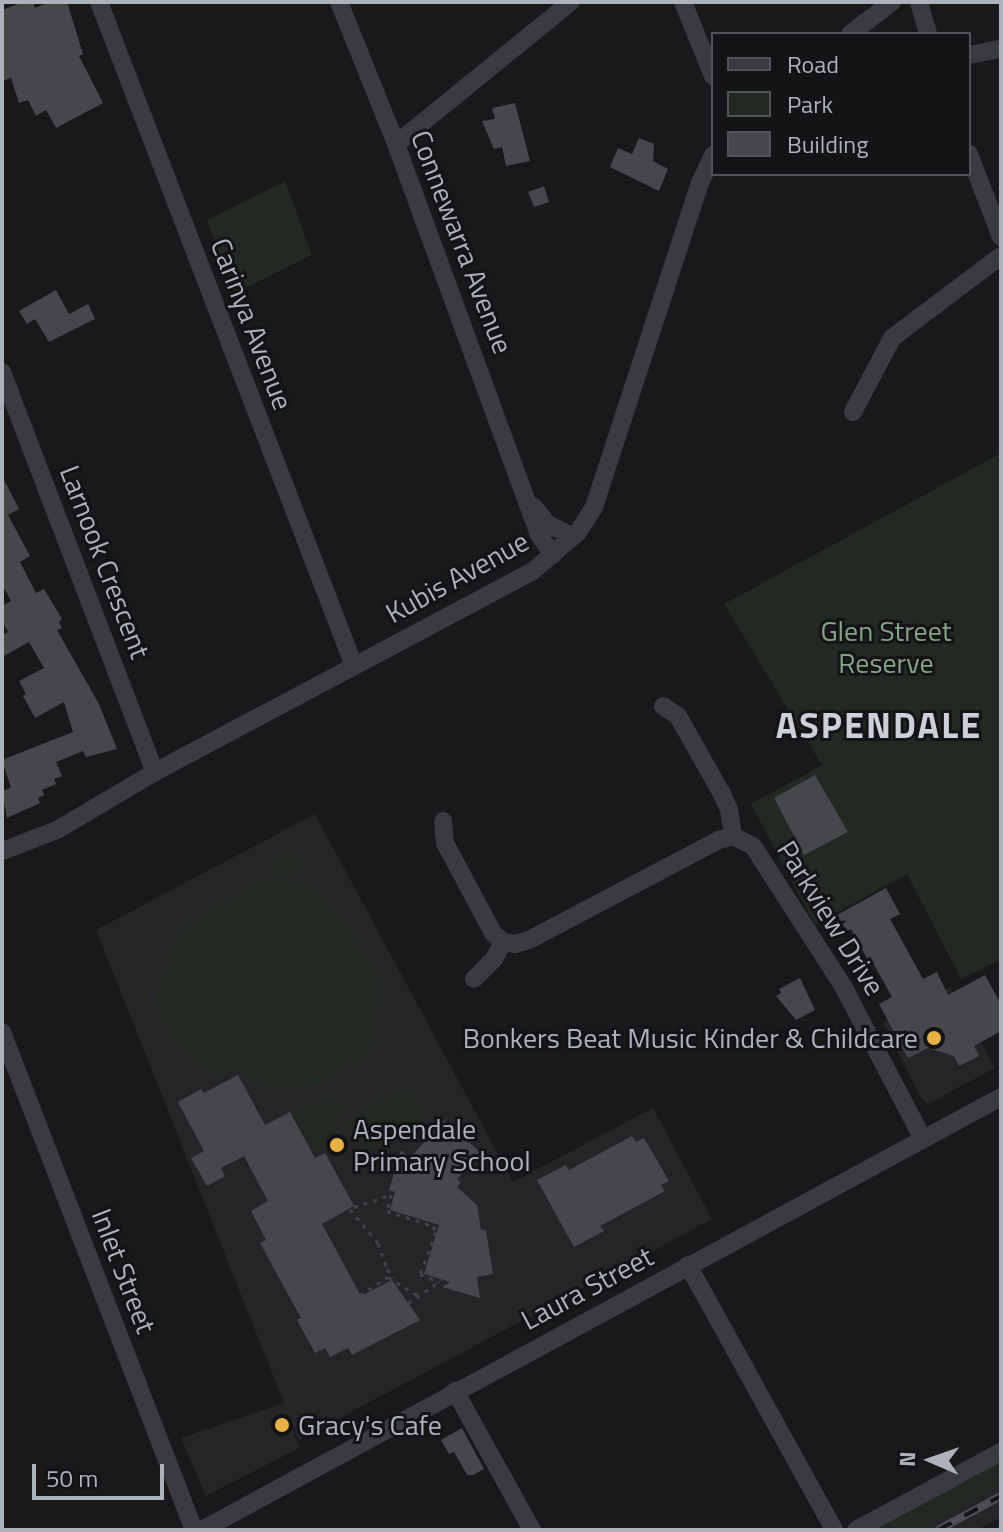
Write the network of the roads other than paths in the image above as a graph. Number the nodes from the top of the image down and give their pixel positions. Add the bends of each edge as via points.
1 (99, 2) edge
2 (339, 2) edge
3 (571, 2) edge
4 (683, 2) edge
5 (892, 2) edge
6 (919, 2) edge
7 (853, 32) edge
8 (927, 32) edge
9 (1001, 49) edge
10 (971, 55) edge
11 (711, 71) edge
12 (396, 144) junction
13 (711, 159) edge
14 (971, 159) edge
15 (1001, 237) edge
16 (1001, 256) edge
17 (2, 372) edge
18 (853, 412) dead end
19 (529, 502) junction
20 (573, 537) junction
21 (553, 555) junction
22 (354, 666) junction
23 (663, 706) dead end
24 (155, 772) junction
25 (443, 821) dead end
26 (733, 836) junction
27 (2, 851) edge
28 (503, 942) junction
29 (474, 979) dead end
30 (2, 1032) edge
31 (1001, 1097) edge
32 (923, 1139) junction
33 (688, 1265) junction
34 (455, 1391) junction
35 (1001, 1452) edge
36 (229, 1523) edge
37 (194, 1530) edge
38 (202, 1530) edge
39 (532, 1530) edge
40 (834, 1530) edge
41 (856, 1530) edge

1 - 22 street, Carinya Avenue
2 - 12 street, Connewarra Avenue
3 - 12 street
4 - 11 street
5 - 7 street
6 - 8 street
9 - 10 street
12 - 19 street, Connewarra Avenue
13 - 20 street, Kubis Avenue via 594,507
14 - 15 street
16 - 18 street via 892,338
17 - 24 street, Larnook Crescent
19 - 20 street, Connewarra Avenue via 548,524
19 - 21 street, Connewarra Avenue via 539,535
20 - 21 street, Kubis Avenue
21 - 22 street, Kubis Avenue via 533,571
22 - 24 street, Kubis Avenue
23 - 26 street via 678,716 722,794
24 - 27 street, Kubis Avenue via 57,830
25 - 28 street via 445,843 493,933
26 - 28 street, Parkview Drive via 529,940
26 - 32 street, Parkview Drive via 753,846 844,988
28 - 29 street
30 - 37 street, Inlet Street
31 - 32 street, Laura Street
32 - 33 street, Laura Street
33 - 34 street, Laura Street
33 - 40 street
34 - 36 street, Laura Street
34 - 39 street
35 - 41 street
36 - 38 street, Laura Street

